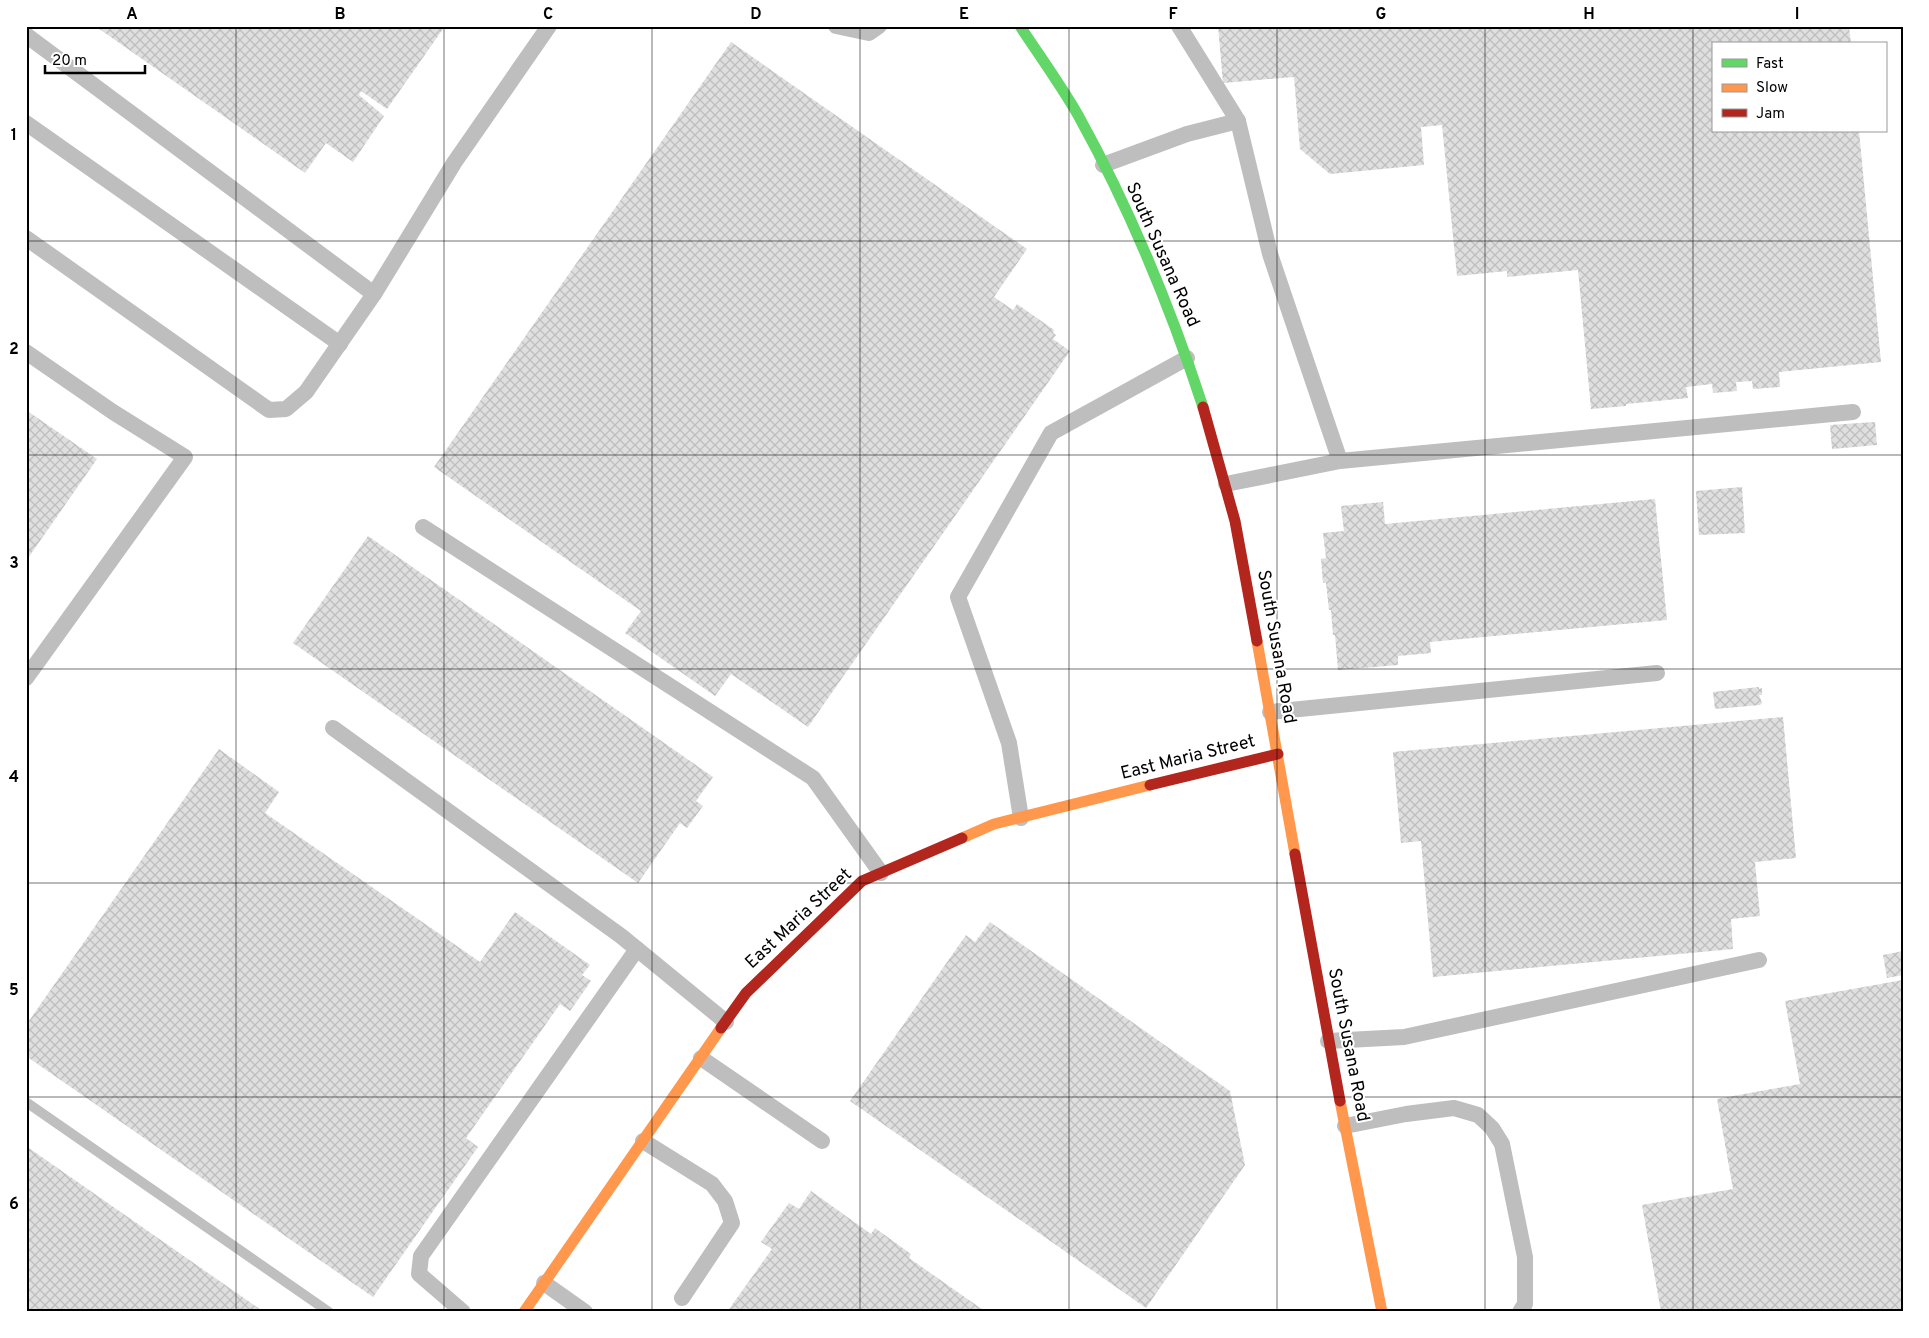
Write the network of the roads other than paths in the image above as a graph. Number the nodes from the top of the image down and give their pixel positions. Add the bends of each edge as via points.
1 (549, 26) edge
2 (836, 26) edge
3 (879, 26) edge
4 (1020, 26) edge
5 (1179, 26) edge
6 (26, 35) edge
7 (1238, 121) junction
8 (26, 123) edge
9 (1103, 165) junction
10 (26, 238) edge
11 (374, 294) junction
12 (340, 344) junction
13 (26, 352) edge
14 (1187, 358) junction
15 (1853, 412) dead end
16 (1340, 461) junction
17 (1226, 484) junction
18 (422, 527) dead end
19 (1657, 674) dead end
20 (26, 678) edge
21 (1270, 712) junction
22 (333, 728) dead end
23 (1278, 754) junction
24 (1021, 818) junction
25 (881, 873) junction
26 (637, 949) junction
27 (1759, 960) dead end
28 (726, 1022) junction
29 (1328, 1042) junction
30 (701, 1058) junction
31 (1345, 1126) junction
32 (822, 1141) dead end
33 (643, 1142) junction
34 (544, 1283) junction
35 (682, 1298) dead end
36 (463, 1312) edge
37 (524, 1312) edge
38 (585, 1312) edge
39 (1382, 1312) edge
40 (1520, 1312) edge

1 - 11 lane via 454,163
2 - 3 lane via 869,33
4 - 9 street, South Susana Road via 1084,127
5 - 7 lane
6 - 11 lane
7 - 9 lane via 1187,134
7 - 16 lane via 1270,254
8 - 12 lane
9 - 14 street, South Susana Road via 1156,277
10 - 12 lane via 269,410 286,409 306,392
11 - 12 lane
13 - 20 lane via 185,457
14 - 17 street, South Susana Road
14 - 24 lane via 1052,433 958,597 1009,743
15 - 16 lane
16 - 17 lane
17 - 21 street, South Susana Road
18 - 25 lane via 813,778
19 - 21 lane
21 - 23 street, South Susana Road
22 - 26 lane
23 - 24 street, East Maria Street
23 - 29 street, South Susana Road
24 - 25 street, East Maria Street via 994,824
25 - 28 street, East Maria Street via 862,881 746,994
26 - 28 lane
26 - 36 lane via 421,1256 419,1274
27 - 29 lane via 1404,1037
28 - 30 street, East Maria Street
29 - 31 street, South Susana Road
30 - 32 lane
30 - 33 street, East Maria Street
31 - 39 street, South Susana Road
31 - 40 lane via 1454,1108 1478,1115 1492,1128 1502,1144 1524,1257 1525,1304
33 - 34 street, East Maria Street
33 - 35 lane via 712,1184 725,1201 732,1224
34 - 37 street, East Maria Street
34 - 38 lane

